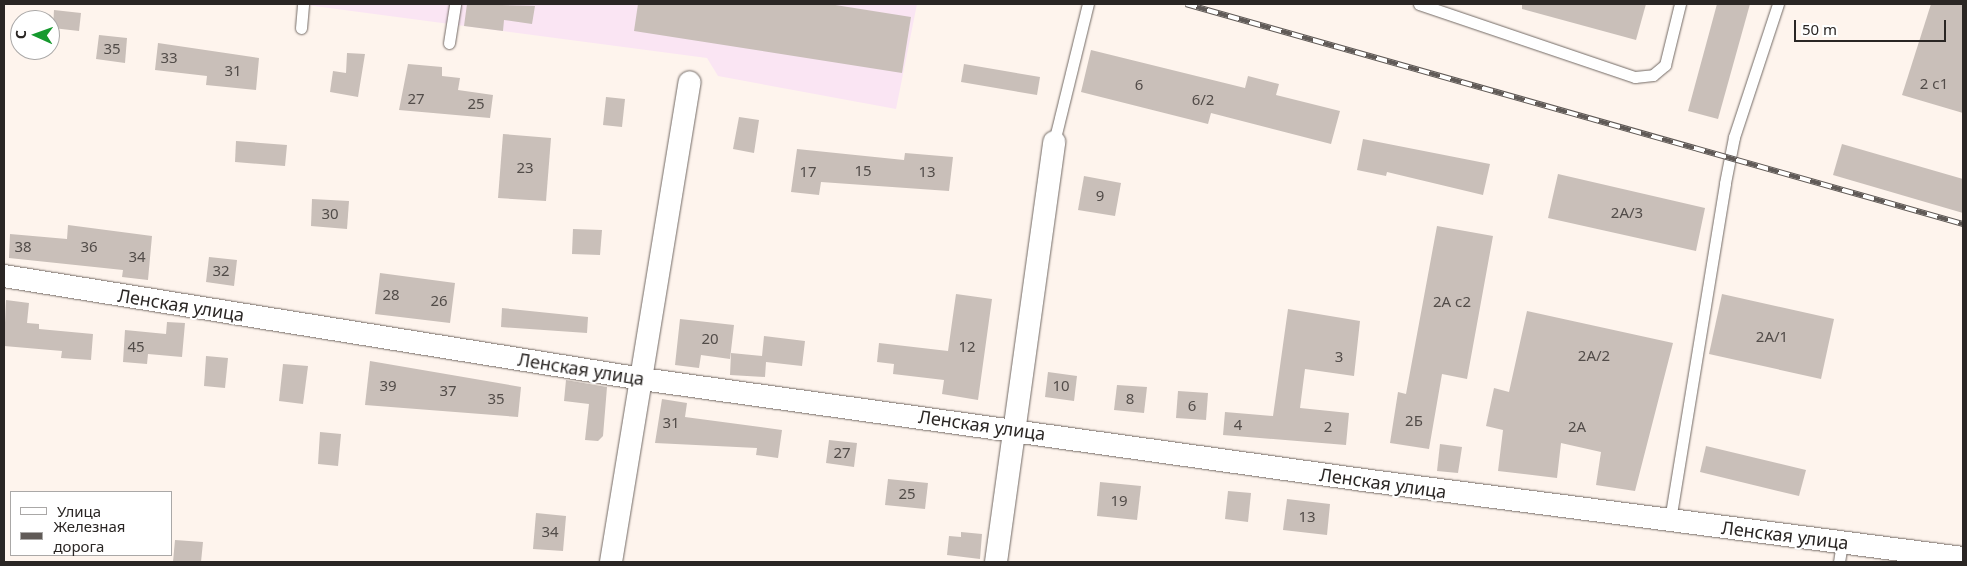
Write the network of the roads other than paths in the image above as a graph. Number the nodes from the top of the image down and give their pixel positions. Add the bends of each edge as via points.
1 (302, 4) edge
2 (455, 4) edge
3 (1088, 4) edge
4 (1419, 4) edge
5 (1680, 4) edge
6 (1778, 4) edge
7 (301, 28) dead end
8 (449, 43) dead end
9 (690, 82) dead end
10 (1054, 142) joint
11 (4, 276) edge
12 (642, 379) junction
13 (1015, 430) junction
14 (1670, 520) junction
15 (1841, 552) edge
16 (1963, 558) edge
17 (611, 562) edge
18 (996, 562) edge

1 - 7 lane
2 - 8 lane
3 - 10 lane
4 - 5 lane via 1635,77 1653,75 1665,65
6 - 14 lane via 1734,137
9 - 12 street
10 - 13 street
11 - 12 street, Ленская улица
12 - 13 street, Ленская улица
12 - 17 street
13 - 14 street, Ленская улица
13 - 18 street
14 - 15 street, Ленская улица
15 - 16 street, Ленская улица

